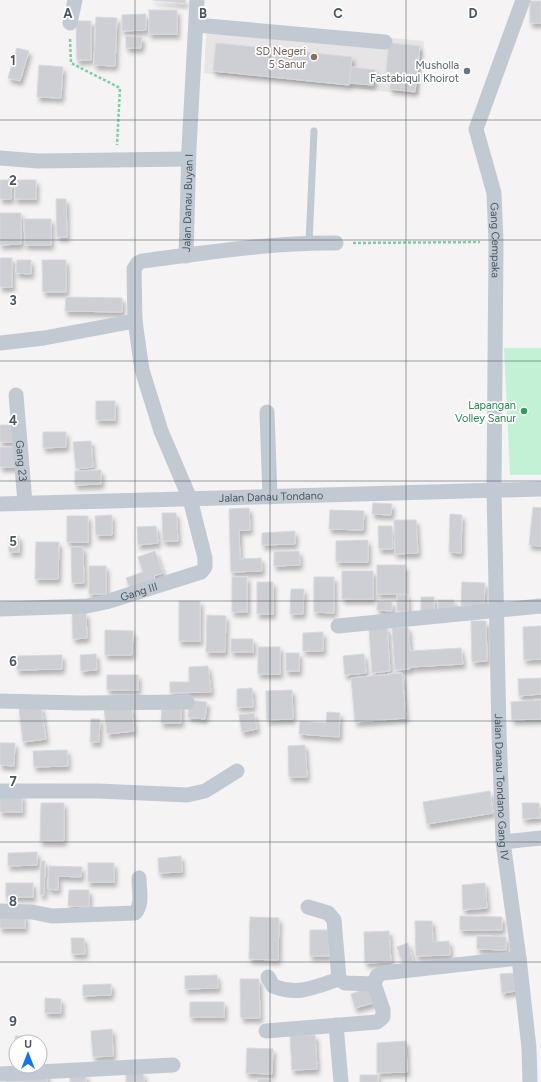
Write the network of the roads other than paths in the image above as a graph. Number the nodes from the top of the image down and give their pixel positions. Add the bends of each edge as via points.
1 (74, 0) edge
2 (197, 0) edge
3 (523, 0) edge
4 (70, 23) road end
5 (196, 25) junction
6 (385, 42) dead end
7 (314, 131) dead end
8 (0, 158) edge
9 (188, 159) junction
10 (309, 242) junction
11 (336, 243) road end
12 (186, 256) junction
13 (135, 321) junction
14 (0, 343) edge
15 (16, 395) dead end
16 (267, 412) dead end
17 (541, 490) edge
18 (494, 491) junction
19 (270, 497) junction
20 (190, 499) junction
21 (25, 503) junction
22 (0, 504) edge
23 (541, 606) edge
24 (0, 610) edge
25 (496, 610) junction
26 (338, 626) dead end
27 (0, 701) edge
28 (187, 702) dead end
29 (237, 771) dead end
30 (0, 791) edge
31 (541, 838) edge
32 (503, 842) junction
33 (139, 878) dead end
34 (308, 908) dead end
35 (0, 911) edge
36 (519, 958) junction
37 (268, 977) dead end
38 (339, 979) junction
39 (374, 984) junction
40 (336, 1025) junction
41 (266, 1031) dead end
42 (173, 1065) dead end
43 (0, 1074) edge
44 (341, 1082) edge
45 (530, 1082) edge

1 - 4 street
2 - 5 street, Jalan Danau Buyan I
3 - 18 street, Gang Cempaka via 476,129 494,193
5 - 6 street
5 - 9 street, Jalan Danau Buyan I
7 - 10 lane
8 - 9 street via 38,161
9 - 12 street, Jalan Danau Buyan I
10 - 11 street
10 - 12 street
12 - 13 street, Jalan Danau Buyan I via 142,261 136,266
13 - 14 street via 44,338
13 - 20 street, Jalan Danau Buyan I via 149,397
15 - 21 street, Gang 23
16 - 19 street
17 - 18 street, Jalan Danau Tondano
18 - 19 street, Jalan Danau Tondano
18 - 25 street, Jalan Danau Tondano Gang IV
19 - 20 street, Jalan Danau Tondano
20 - 21 street, Jalan Danau Tondano
20 - 24 street, Gang III via 205,558 205,567 201,572 87,606
21 - 22 street, Jalan Danau Tondano
23 - 25 street
25 - 26 street
25 - 32 street, Jalan Danau Tondano Gang IV
27 - 28 street
29 - 30 street via 205,791 187,795 98,791
31 - 32 street
32 - 36 street, Jalan Danau Tondano Gang IV
33 - 35 street via 140,903 135,913 52,916 32,912
34 - 38 street via 328,913 334,920
36 - 39 street via 383,973 377,976
36 - 45 street, Jalan Danau Tondano Gang IV via 529,1048
37 - 38 street via 273,986 286,991 309,990
38 - 39 street via 345,983
39 - 40 street via 383,1010 381,1020
40 - 41 street
40 - 44 street
42 - 43 street

